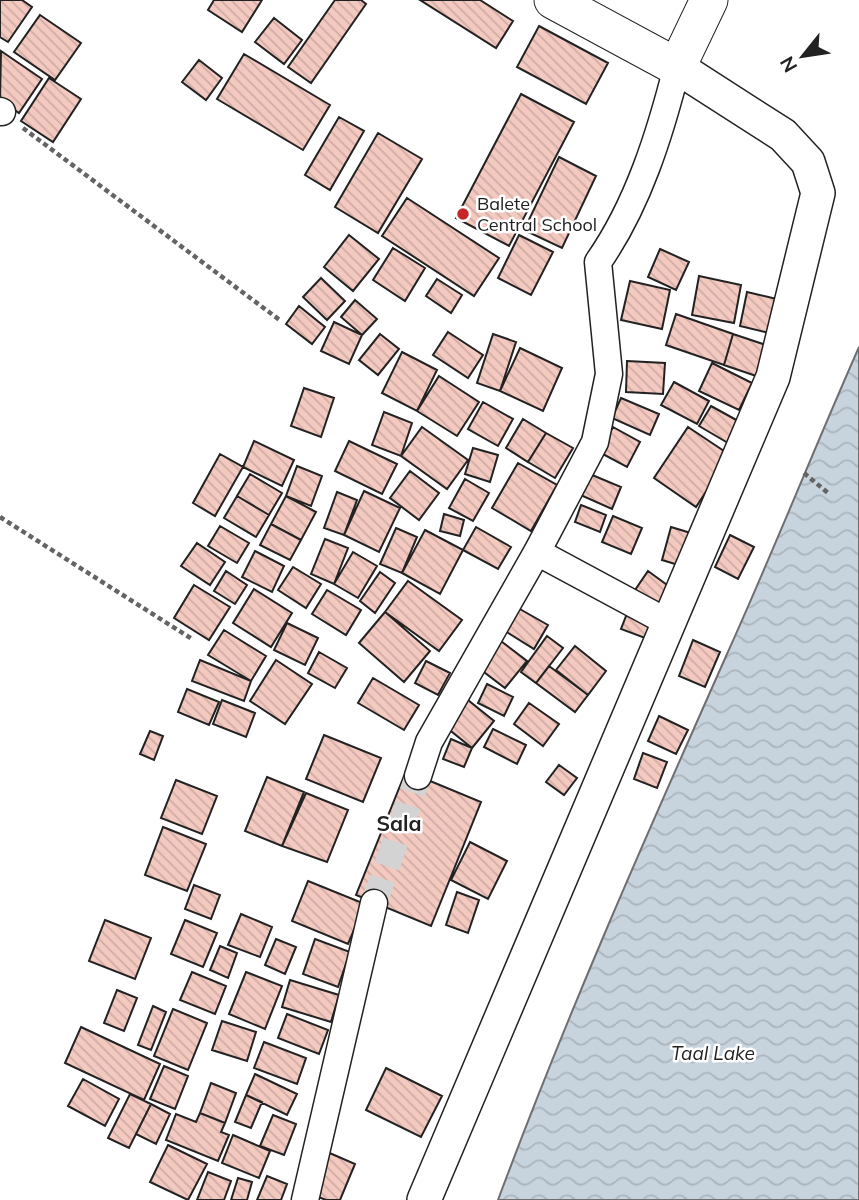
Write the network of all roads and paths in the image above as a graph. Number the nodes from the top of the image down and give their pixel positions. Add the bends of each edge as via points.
1 (709, 0) edge
2 (564, 3) edge
3 (677, 67) junction
4 (1, 111) edge
5 (281, 321) dead end
6 (804, 473) dead end
7 (828, 493) dead end
8 (0, 517) edge
9 (537, 552) junction
10 (669, 623) junction
11 (192, 639) dead end
12 (418, 776) tunnel mouth
13 (374, 903) tunnel mouth
14 (305, 1200) edge
15 (424, 1200) edge

1 - 3 main road
2 - 3 main road
3 - 9 street via 665,113 628,209 598,262 609,374 595,442
3 - 10 street via 783,135 808,162 818,193 773,377
4 - 5 path
6 - 7 path
8 - 11 path
9 - 10 street
9 - 12 street via 429,742
10 - 15 street
13 - 14 street

